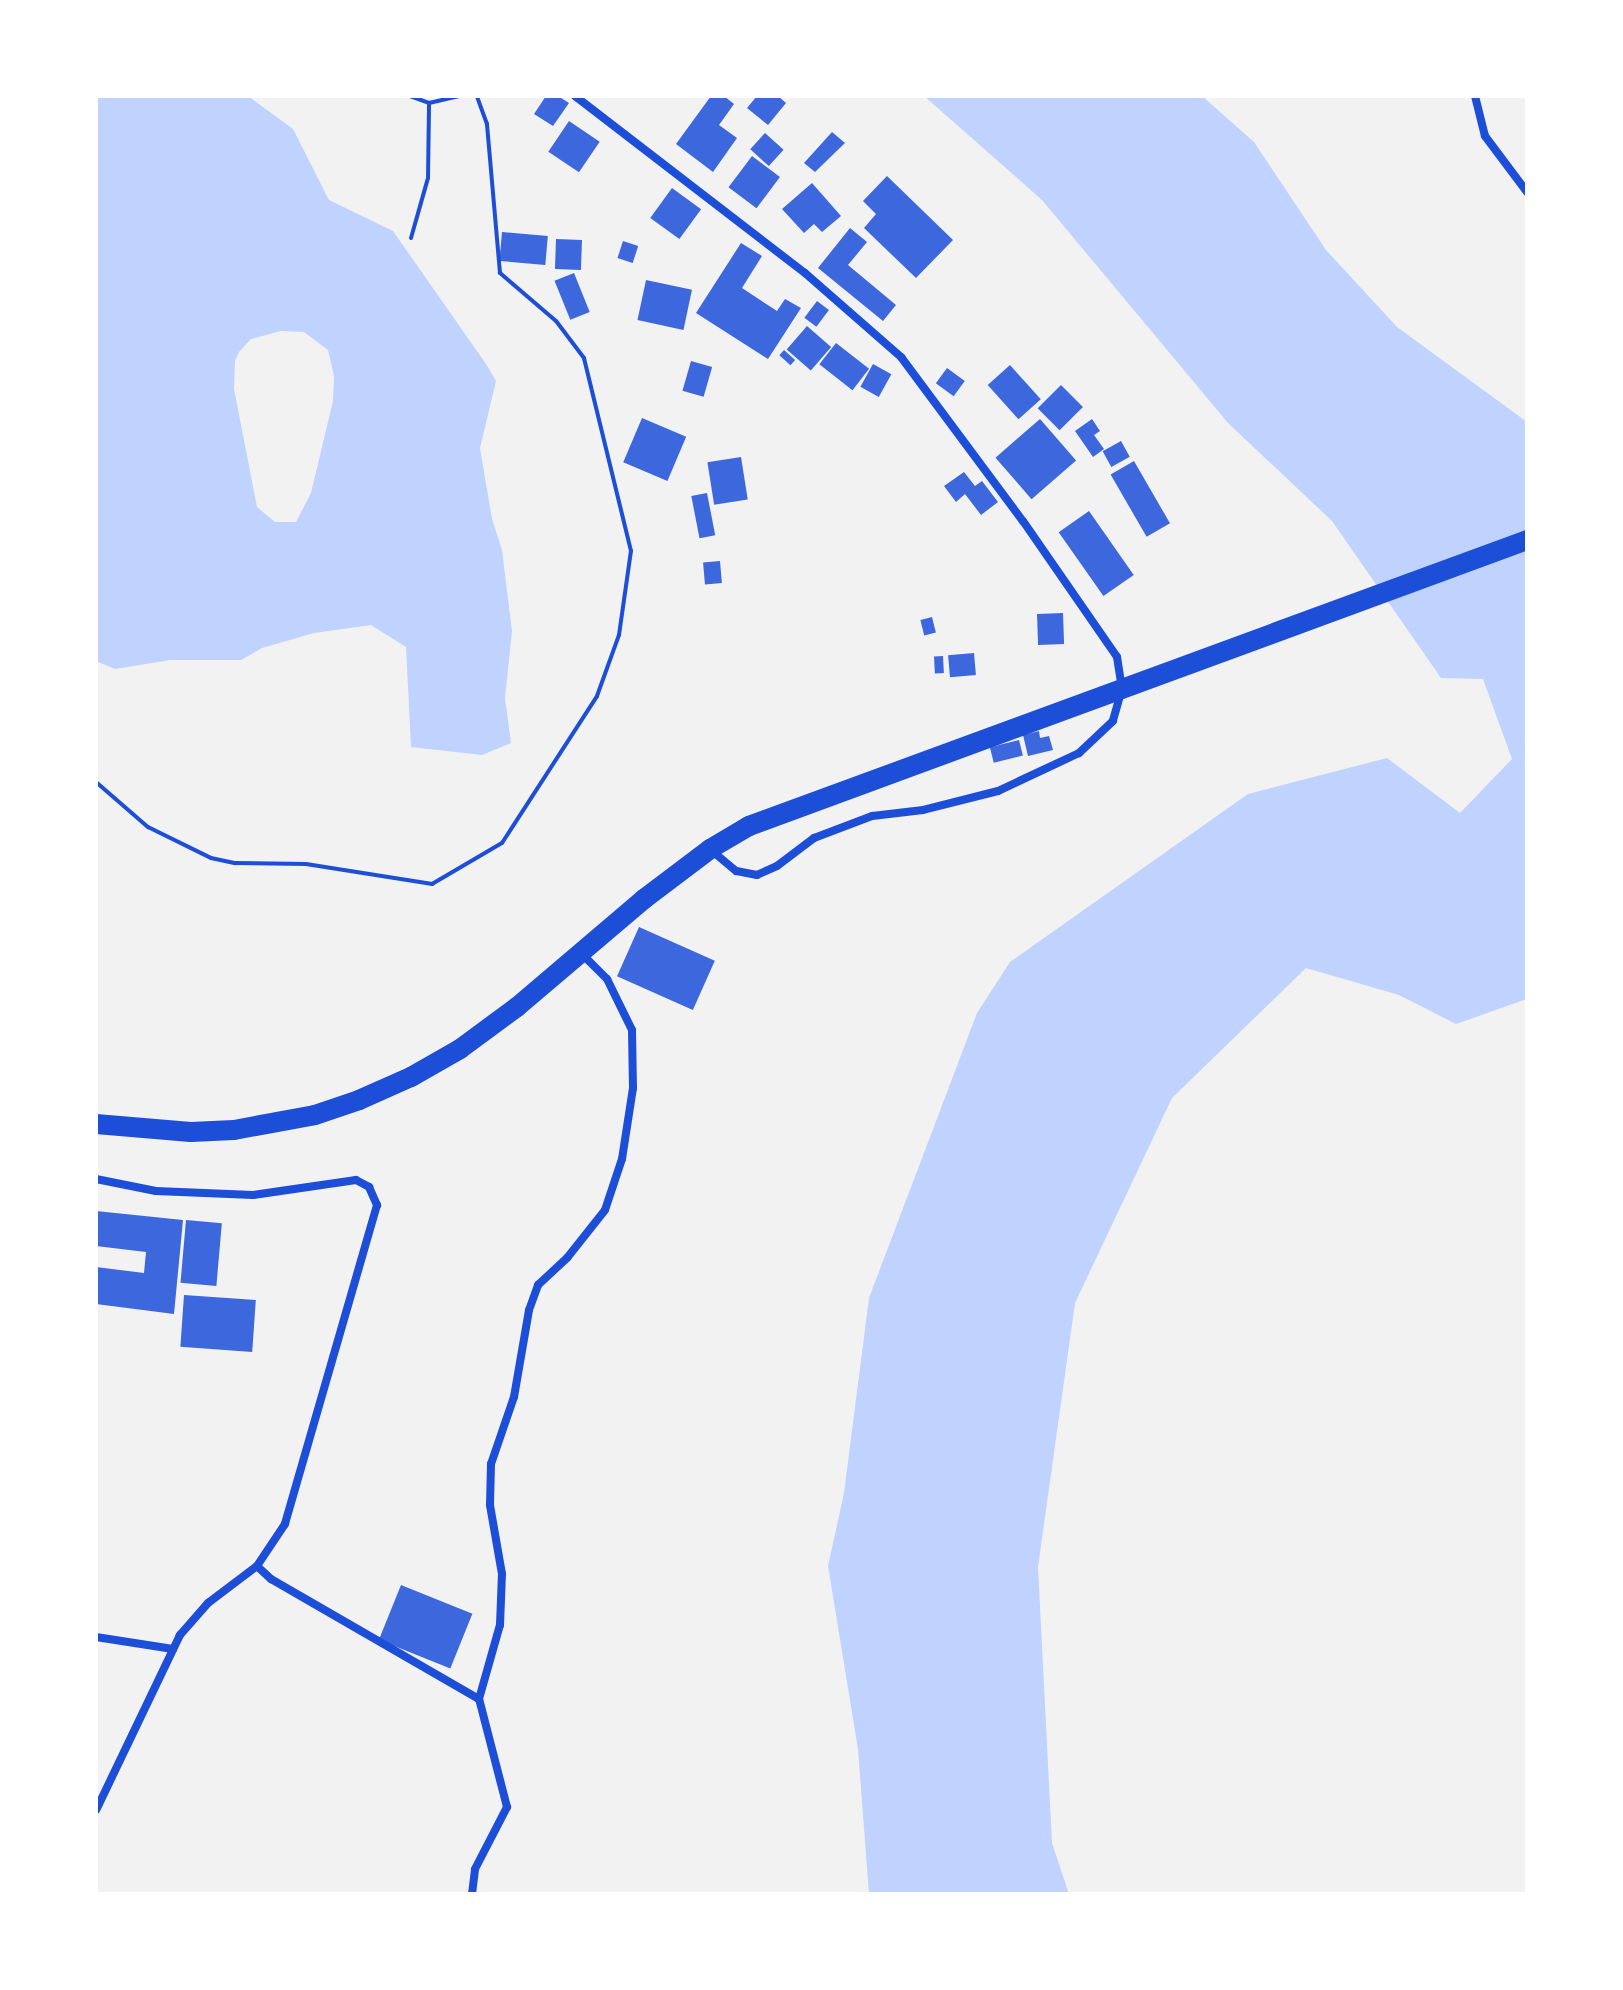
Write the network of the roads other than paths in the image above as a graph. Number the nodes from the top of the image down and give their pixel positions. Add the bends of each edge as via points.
1 (575, 96) edge
2 (1475, 96) edge
3 (1527, 192) edge
4 (1527, 540) edge
5 (710, 849) junction
6 (581, 953) junction
7 (96, 1124) edge
8 (96, 1179) edge
9 (257, 1566) junction
10 (96, 1637) edge
11 (173, 1649) junction
12 (479, 1699) junction
13 (96, 1810) edge
14 (472, 1894) edge

1 - 5 street via 805,273 901,357 1117,657 1122,689 1113,721 1079,753 998,791 857,821 814,838 757,875 736,871
2 - 3 street via 1485,136
4 - 5 highway via 761,821
5 - 6 highway
6 - 7 highway via 460,1049 359,1100 315,1115 234,1130
6 - 12 street via 607,979 632,1030 633,1088 622,1159 605,1210 538,1285 529,1310 514,1397 491,1464 490,1505 502,1574 500,1625
8 - 9 street via 156,1191 239,1195 356,1180 373,1193 375,1223 291,1508
9 - 11 street via 208,1603
9 - 12 street
10 - 11 street
11 - 13 street
12 - 14 street via 507,1807 475,1869

